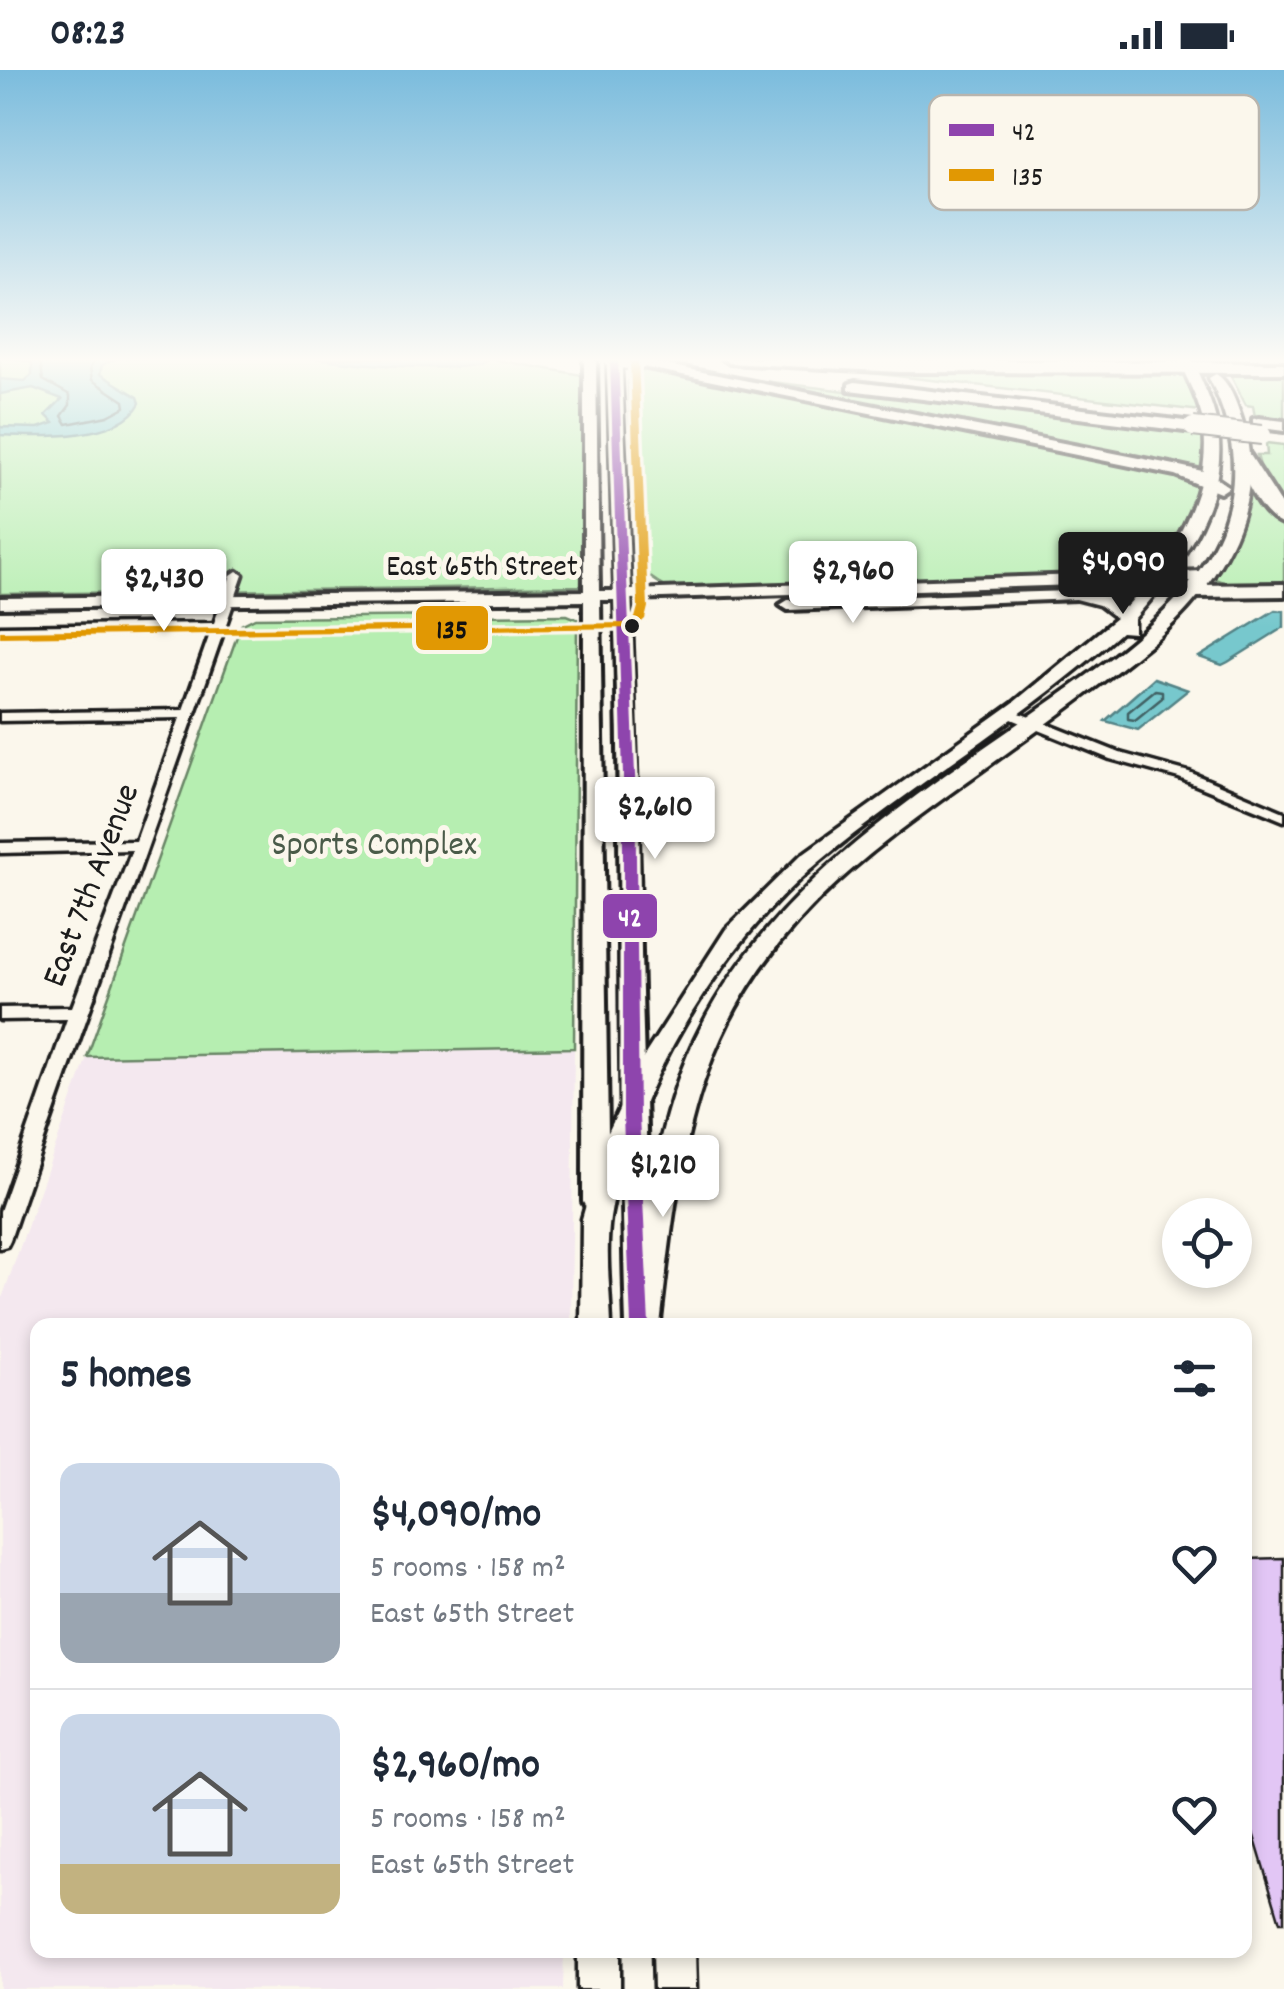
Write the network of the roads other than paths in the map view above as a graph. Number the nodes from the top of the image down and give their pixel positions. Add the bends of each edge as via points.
1 (591, 448) edge
2 (617, 448) edge
3 (1063, 448) edge
4 (1222, 448) edge
5 (1241, 448) edge
6 (1244, 459) junction
7 (1220, 486) junction
8 (1284, 518) edge
9 (237, 575) dead end
10 (1177, 577) junction
11 (1200, 584) junction
12 (1284, 590) edge
13 (1162, 592) junction
14 (1082, 595) junction
15 (623, 601) junction
16 (592, 602) junction
17 (0, 603) edge
18 (224, 612) junction
19 (0, 614) edge
20 (1128, 629) junction
21 (0, 630) edge
22 (188, 714) junction
23 (0, 718) edge
24 (1024, 719) junction
25 (593, 776) junction
26 (629, 776) junction
27 (1284, 817) edge
28 (142, 845) junction
29 (0, 848) edge
30 (78, 1012) junction
31 (0, 1014) edge
32 (631, 1116) junction
33 (596, 1220) junction
34 (0, 1238) edge
35 (596, 1318) edge
36 (643, 1318) edge
37 (644, 1318) edge
38 (599, 1958) edge
39 (674, 1958) edge
40 (599, 1989) edge
41 (675, 1989) edge

1 - 16 main road
2 - 15 main road
3 - 7 highway via 1201,476
4 - 7 main road
5 - 6 main road
6 - 8 highway
6 - 11 main road via 1236,516
7 - 10 main road via 1206,532
9 - 18 street, East 7th Avenue
10 - 11 main road, East 65th Street
10 - 13 main road
10 - 15 main road, East 65th Street
11 - 12 highway
11 - 13 main road, East 65th Street
11 - 24 main road via 1134,649
13 - 14 main road, East 65th Street
13 - 20 main road
14 - 15 main road, East 65th Street
14 - 20 main road via 1116,606
15 - 16 main road, East 65th Street
15 - 26 main road
16 - 18 main road, East 65th Street
16 - 25 main road
17 - 18 main road, East 65th Street
18 - 19 main road, East 65th Street
18 - 21 street
18 - 22 street, East 7th Avenue
20 - 24 main road
22 - 23 street
22 - 28 street, East 7th Avenue
24 - 27 street
24 - 32 main road via 795,870 756,908 696,986
24 - 37 main road via 844,861 775,930 729,994 700,1050 674,1130
25 - 26 main road
25 - 33 main road
26 - 32 main road
28 - 29 street
28 - 30 street, East 7th Avenue
30 - 31 street
30 - 34 street, East 7th Avenue
32 - 33 main road
32 - 36 main road
33 - 35 main road
38 - 40 main road
39 - 41 main road

